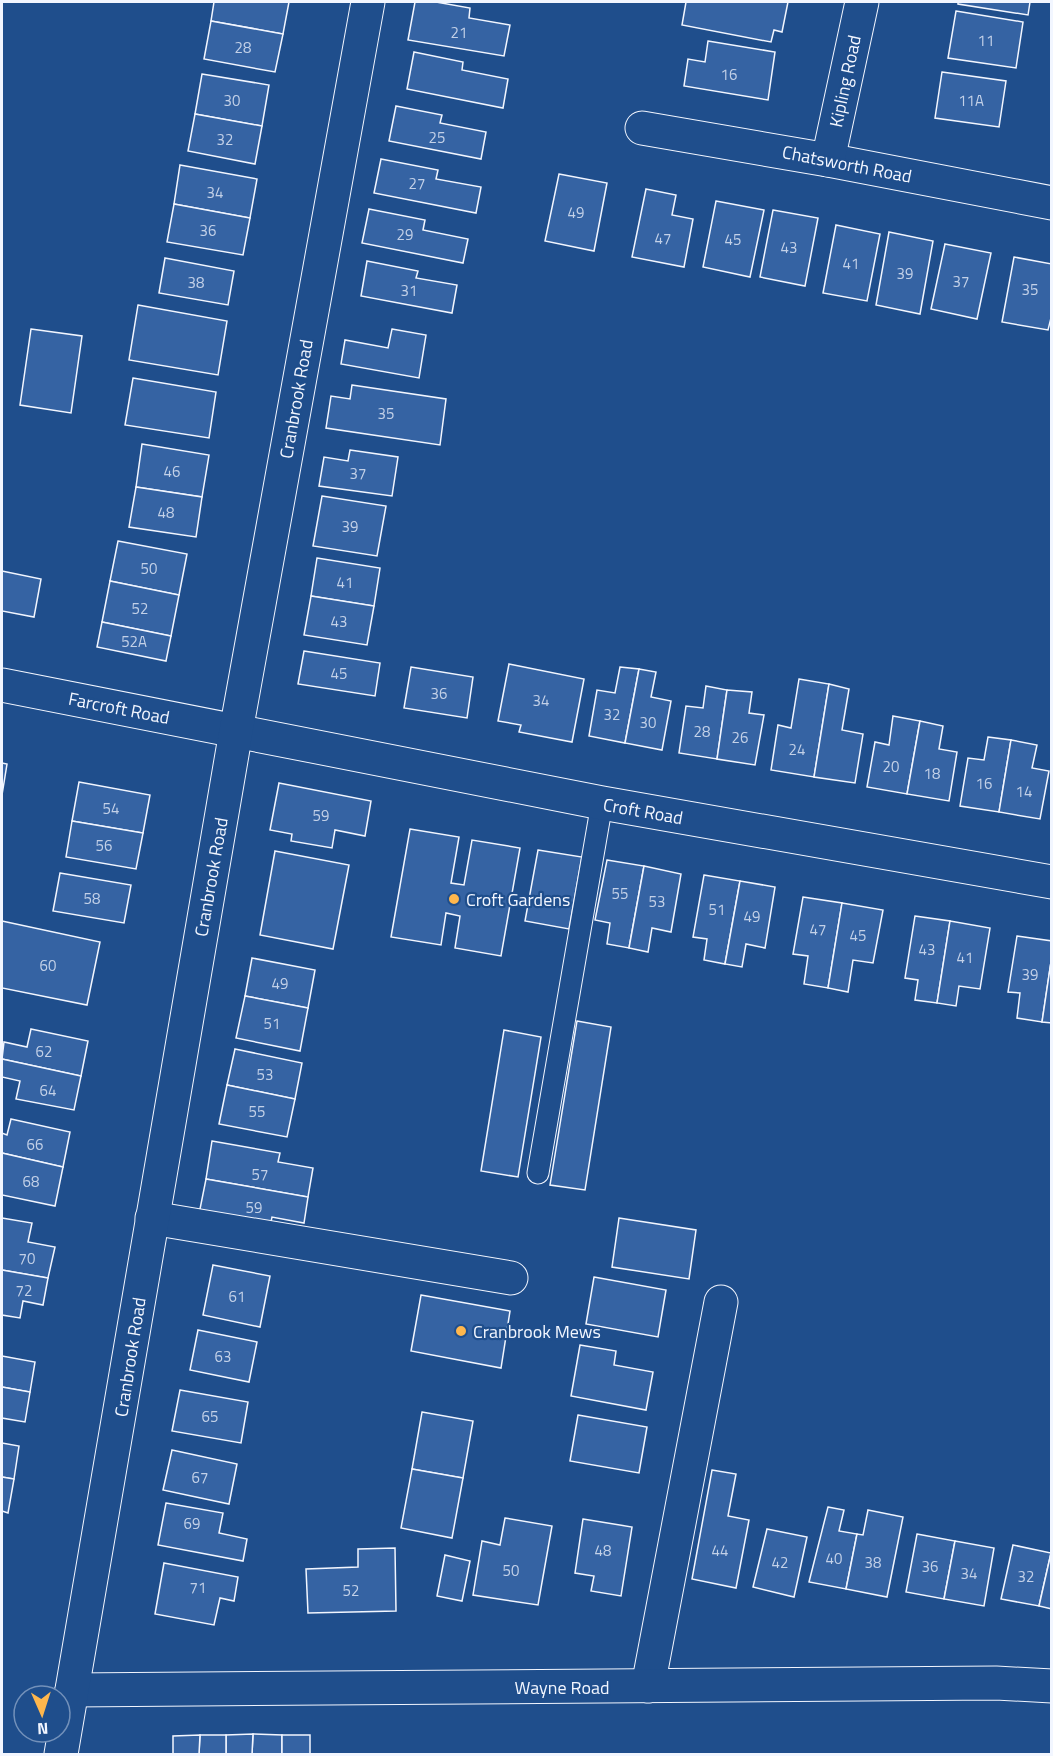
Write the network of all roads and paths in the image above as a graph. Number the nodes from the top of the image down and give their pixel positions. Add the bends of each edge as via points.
1 (368, 2) edge
2 (861, 2) edge
3 (642, 128) dead end
4 (828, 160) junction
5 (1052, 203) edge
6 (2, 685) edge
7 (236, 730) junction
8 (602, 803) junction
9 (1052, 882) edge
10 (538, 1173) dead end
11 (152, 1218) junction
12 (511, 1278) dead end
13 (721, 1302) dead end
14 (648, 1686) junction
15 (1052, 1686) edge
16 (72, 1689) joint

1 - 7 street, Cranbrook Road
2 - 4 street, Kipling Road
3 - 4 street, Chatsworth Road
4 - 5 street, Chatsworth Road
6 - 7 street, Farcroft Road
7 - 8 street, Croft Road
7 - 11 street, Cranbrook Road
8 - 9 street, Croft Road
8 - 10 lane
11 - 12 street
11 - 16 street, Cranbrook Road
13 - 14 street
14 - 15 street, Wayne Road
14 - 16 street, Wayne Road

